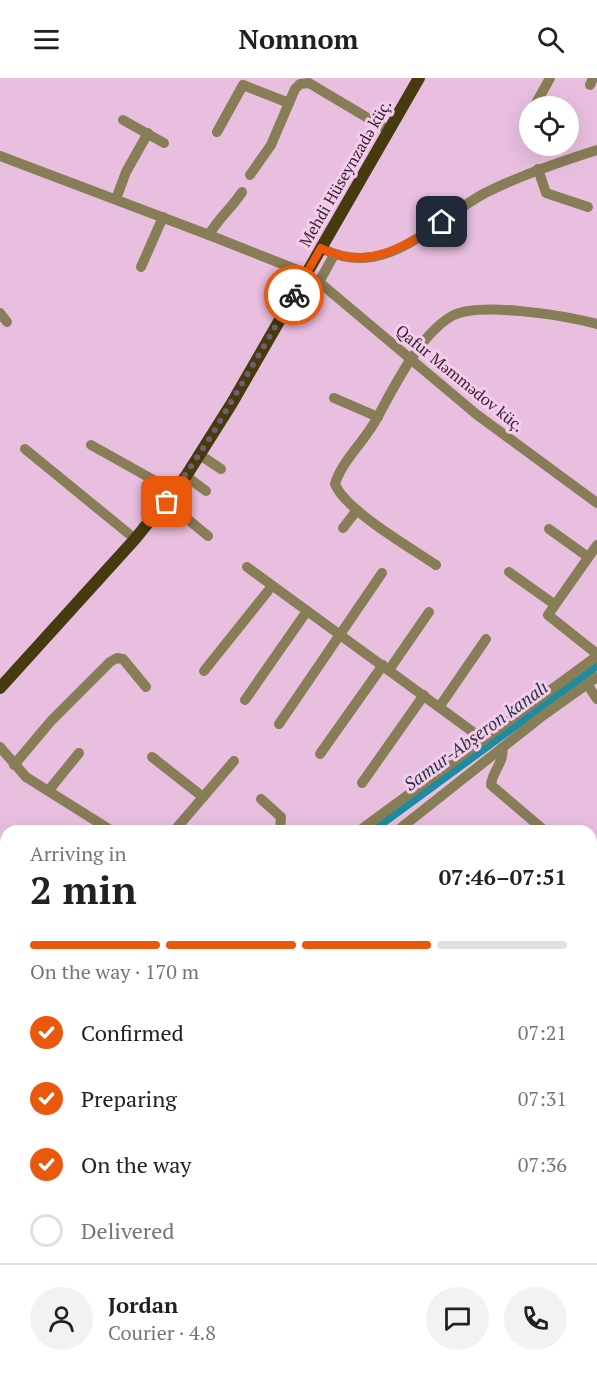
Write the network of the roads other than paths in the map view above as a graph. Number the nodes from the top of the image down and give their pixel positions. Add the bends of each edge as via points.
1 (411, 78) edge
2 (419, 78) edge
3 (550, 78) edge
4 (540, 96) edge
5 (289, 103) junction
6 (123, 120) dead end
7 (383, 127) junction
8 (218, 132) dead end
9 (148, 133) junction
10 (164, 142) dead end
11 (597, 150) edge
12 (0, 156) edge
13 (538, 169) junction
14 (250, 176) dead end
15 (242, 192) dead end
16 (116, 199) junction
17 (588, 207) dead end
18 (163, 217) junction
19 (209, 234) junction
20 (321, 248) junction
21 (334, 255) junction
22 (141, 267) dead end
23 (303, 273) junction
24 (319, 282) junction
25 (597, 324) edge
26 (410, 359) junction
27 (333, 398) dead end
28 (378, 417) junction
29 (91, 445) dead end
30 (25, 449) dead end
31 (200, 455) junction
32 (221, 469) dead end
33 (186, 476) junction
34 (168, 488) junction
35 (206, 491) dead end
36 (167, 502) junction
37 (597, 503) edge
38 (357, 510) junction
39 (343, 528) dead end
40 (549, 529) dead end
41 (129, 534) junction
42 (208, 536) dead end
43 (597, 545) edge
44 (588, 557) junction
45 (436, 565) dead end
46 (247, 567) dead end
47 (509, 572) dead end
48 (382, 573) dead end
49 (268, 591) dead end
50 (554, 604) junction
51 (307, 611) junction
52 (429, 612) dead end
53 (340, 634) junction
54 (486, 639) dead end
55 (597, 655) edge
56 (386, 667) junction
57 (204, 671) dead end
58 (0, 677) edge
59 (597, 677) edge
60 (587, 684) junction
61 (146, 687) dead end
62 (0, 688) edge
63 (424, 694) junction
64 (597, 699) edge
65 (245, 700) dead end
66 (440, 706) junction
67 (279, 724) dead end
68 (484, 740) junction
69 (0, 747) edge
70 (502, 748) junction
71 (79, 753) dead end
72 (320, 754) dead end
73 (152, 757) dead end
74 (234, 761) dead end
75 (14, 765) junction
76 (362, 783) dead end
77 (50, 790) junction
78 (203, 797) junction
79 (261, 799) dead end
80 (94, 825) edge
81 (179, 825) edge
82 (280, 825) edge
83 (367, 825) edge
84 (405, 825) edge
85 (538, 825) edge

1 - 7 main road, Mehdi Hüseynzadə küç.
2 - 20 main road, Mehdi Hüseynzadə küç.
3 - 4 street
5 - 7 street via 300,84 309,83
5 - 8 street via 243,85
5 - 14 street via 270,145
6 - 9 street
7 - 23 main road, Mehdi Hüseynzadə küç.
9 - 10 street
9 - 16 street
11 - 13 street
12 - 16 street, Qafur Məmmədov küç.
13 - 17 street via 546,193
13 - 21 street via 480,196 399,249 360,258
15 - 19 street
16 - 18 street, Qafur Məmmədov küç.
18 - 19 street, Qafur Məmmədov küç.
18 - 22 street
19 - 23 street, Qafur Məmmədov küç.
20 - 21 street
20 - 23 main road, Mehdi Hüseynzadə küç.
21 - 24 street
23 - 24 street, Qafur Məmmədov küç.
23 - 31 main road, Mehdi Hüseynzadə küç.
23 - 34 main road, Mehdi Hüseynzadə küç.
24 - 26 street, Qafur Məmmədov küç.
25 - 26 street via 536,312 458,313 446,320
26 - 28 street
26 - 37 street, Qafur Məmmədov küç. via 476,414
27 - 28 street
28 - 38 street via 335,484
29 - 34 street
30 - 41 street
31 - 32 street
31 - 33 main road, Mehdi Hüseynzadə küç.
33 - 35 street
33 - 36 main road, Mehdi Hüseynzadə küç.
34 - 41 main road, Mehdi Hüseynzadə küç.
36 - 42 street
36 - 62 main road, Mehdi Hüseynzadə küç.
38 - 39 street
38 - 45 street
40 - 44 street
41 - 58 main road, Mehdi Hüseynzadə küç.
43 - 44 street
44 - 50 street
46 - 51 street
47 - 50 street
48 - 53 street
49 - 57 street
50 - 55 street via 548,611 550,618
51 - 53 street
51 - 65 street
52 - 56 street
53 - 56 street
53 - 67 street
54 - 66 street
55 - 68 street
56 - 63 street
56 - 72 street
59 - 60 street
60 - 64 street
60 - 70 street
61 - 75 street via 123,659 110,662 51,720
63 - 66 street
63 - 76 street
66 - 68 street
68 - 83 street
69 - 75 street
70 - 84 street
70 - 85 street via 491,785
71 - 77 street
73 - 78 street
74 - 78 street
75 - 77 street via 26,777
77 - 80 street
78 - 81 street
79 - 82 street via 280,817

